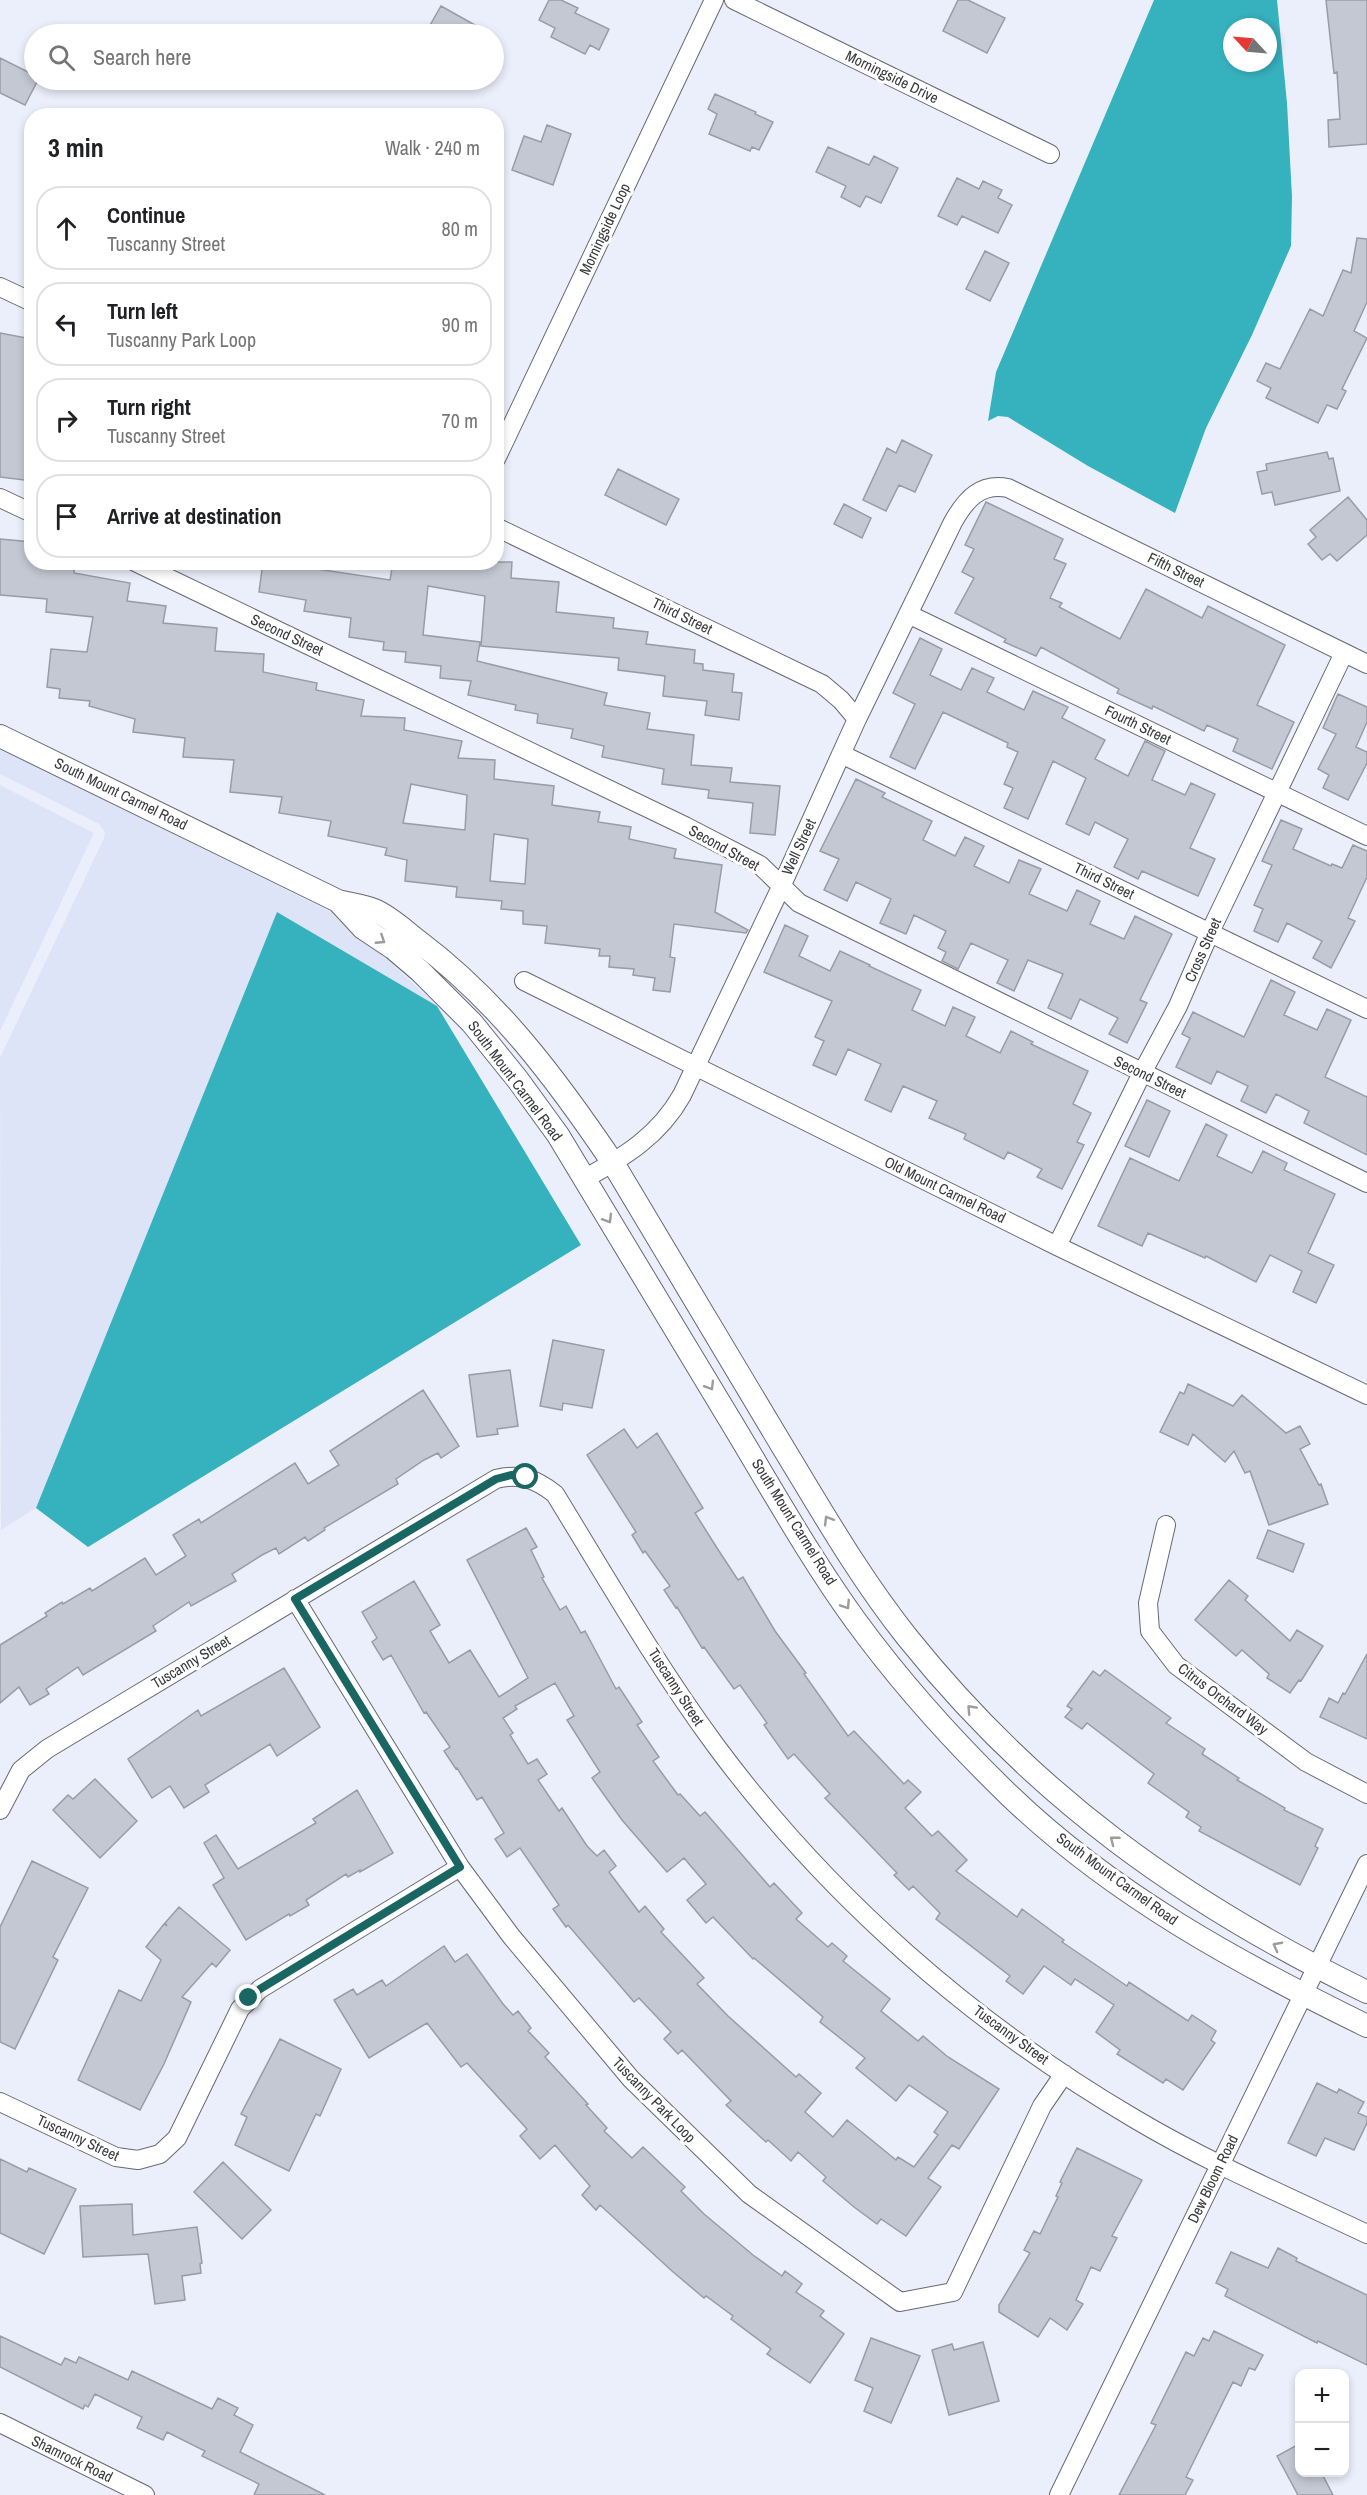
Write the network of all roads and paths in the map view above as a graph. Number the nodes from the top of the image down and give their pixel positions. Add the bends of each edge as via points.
1 (714, 0) edge
2 (734, 0) edge
3 (1050, 153) dead end
4 (0, 287) edge
5 (24, 298) edge
6 (504, 442) edge
7 (982, 489) joint
8 (0, 498) edge
9 (24, 509) edge
10 (504, 531) edge
11 (152, 570) edge
12 (908, 614) junction
13 (1344, 653) junction
14 (1367, 664) edge
15 (857, 719) junction
16 (0, 736) edge
17 (841, 754) junction
18 (1277, 792) junction
19 (1367, 836) edge
20 (781, 887) junction
21 (338, 901) junction
22 (1210, 932) junction
23 (524, 981) dead end
24 (1367, 1009) edge
25 (696, 1067) junction
26 (1142, 1073) junction
27 (613, 1163) junction
28 (584, 1179) junction
29 (1367, 1183) edge
30 (1057, 1246) junction
31 (1367, 1395) edge
32 (1166, 1525) dead end
33 (295, 1599) junction
34 (1367, 1794) edge
35 (0, 1810) edge
36 (1367, 1864) edge
37 (460, 1867) junction
38 (1316, 1967) junction
39 (1367, 1992) edge
40 (1303, 1995) junction
41 (1367, 2026) edge
42 (1064, 2074) junction
43 (0, 2102) edge
44 (1220, 2164) junction
45 (1367, 2234) edge
46 (0, 2423) edge
47 (145, 2495) edge
48 (1059, 2495) edge

1 - 6 street, Morningside Loop
2 - 3 street, Morningside Drive
4 - 5 street
7 - 12 street, Well Street via 962,507
7 - 13 street, Fifth Street via 1008,488
8 - 9 street
10 - 15 street, Third Street via 822,684
11 - 20 street, Second Street via 685,826 760,865
12 - 15 street, Well Street
12 - 18 street, Fourth Street
13 - 14 street, Fifth Street
13 - 18 street, Cross Street
15 - 17 street, Well Street
16 - 21 street, South Mount Carmel Road
17 - 20 street, Well Street
17 - 22 street, Third Street
18 - 19 street, Fourth Street
18 - 22 street, Cross Street
20 - 25 street, Well Street
20 - 26 street, Second Street via 798,903
21 - 27 street, South Mount Carmel Road via 374,910 437,955 489,1002 534,1053
21 -> 28 street, South Mount Carmel Road via 363,928 420,971 472,1023 539,1108
22 - 24 street, Third Street
22 - 26 street, Cross Street via 1178,1006
23 - 25 street, Old Mount Carmel Road
25 - 27 street, Well Street via 664,1123 641,1145
25 - 30 street, Old Mount Carmel Road
26 - 29 street, Second Street
26 - 30 street, Cross Street
27 - 28 street, Well Street
38 -> 27 street, South Mount Carmel Road via 1246,1929 1131,1854 1032,1771 945,1681 852,1560
28 -> 40 street, South Mount Carmel Road via 809,1549 855,1619 902,1680 1011,1797 1077,1853 1194,1935
30 - 31 street, Old Mount Carmel Road
32 - 34 street, Citrus Orchard Way via 1148,1603 1150,1631 1176,1665 1306,1762
33 - 35 street, Tuscanny Street via 34,1758 21,1770
33 - 37 street, Tuscanny Park Loop
33 - 42 street, Tuscanny Street via 496,1479 511,1475 542,1483 555,1494 716,1746 807,1855 867,1917 937,1980
36 - 38 street, Dew Bloom Road
37 - 42 street, Tuscanny Park Loop via 511,1936 631,2079 749,2194 900,2302 953,2292 1042,2106
37 - 43 street, Tuscanny Street via 249,1998 232,2021 177,2138 160,2154 138,2160 116,2157
38 - 39 street, South Mount Carmel Road
38 - 40 street, Dew Bloom Road
40 - 41 street, South Mount Carmel Road
40 - 44 street, Dew Bloom Road
42 - 44 street, Tuscanny Street via 1135,2119
44 - 45 street, Tuscanny Street
44 - 48 street, Dew Bloom Road
46 - 47 street, Shamrock Road

